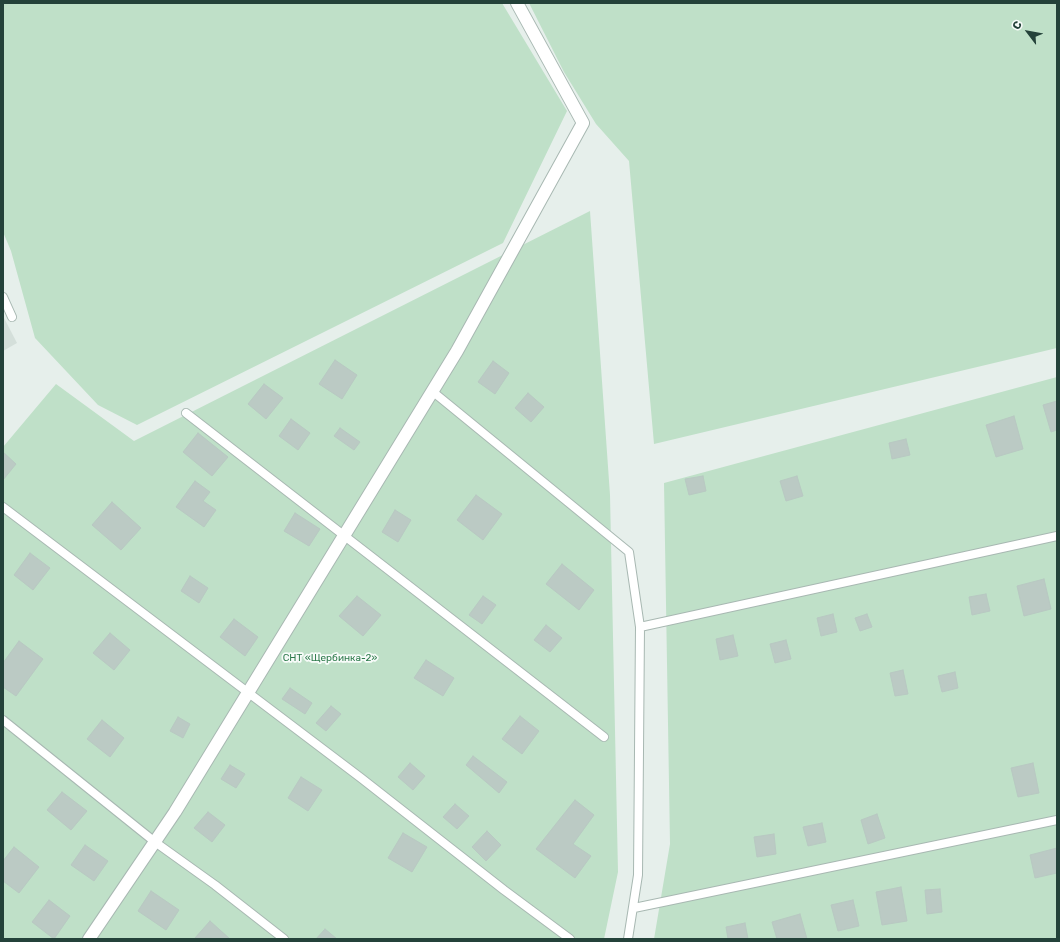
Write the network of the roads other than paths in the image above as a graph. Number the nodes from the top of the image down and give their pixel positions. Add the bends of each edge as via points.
1 (517, 3) edge
2 (3, 297) edge
3 (12, 317) dead end
4 (432, 391) junction
5 (186, 414) dead end
6 (3, 507) edge
7 (344, 535) junction
8 (1057, 536) edge
9 (640, 627) junction
10 (249, 694) junction
11 (3, 720) edge
12 (604, 737) dead end
13 (1057, 820) edge
14 (155, 842) junction
15 (634, 908) junction
16 (89, 939) edge
17 (284, 939) edge
18 (570, 939) edge
19 (628, 939) edge

1 - 4 street via 583,123 457,351
2 - 3 lane
4 - 7 street
4 - 9 lane via 629,552
5 - 7 lane
6 - 10 lane
7 - 10 street
7 - 12 lane
8 - 9 lane
9 - 15 lane via 638,875
10 - 14 street
10 - 18 lane
11 - 14 lane
13 - 15 lane
14 - 16 street
14 - 17 lane
15 - 19 lane

